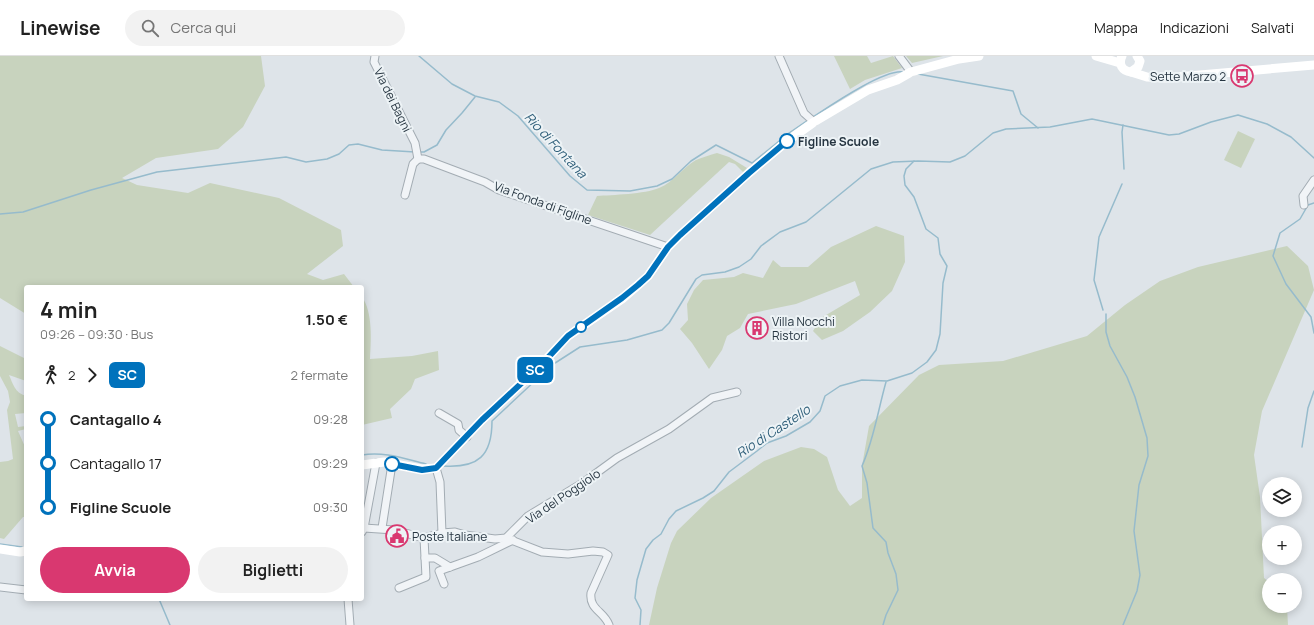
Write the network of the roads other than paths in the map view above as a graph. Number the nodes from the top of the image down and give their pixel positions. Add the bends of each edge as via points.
1 (375, 56) edge
2 (779, 56) edge
3 (899, 56) edge
4 (979, 56) edge
5 (1096, 56) edge
6 (1138, 58) edge
7 (1121, 59) edge
8 (1314, 64) edge
9 (1131, 72) junction
10 (908, 74) junction
11 (1145, 76) junction
12 (812, 120) junction
13 (418, 159) junction
14 (1314, 180) edge
15 (405, 195) dead end
16 (1304, 205) dead end
17 (668, 247) junction
18 (737, 392) dead end
19 (439, 413) dead end
20 (467, 437) junction
21 (376, 463) junction
22 (392, 464) junction
23 (364, 465) edge
24 (439, 466) junction
25 (364, 525) edge
26 (382, 528) junction
27 (364, 530) edge
28 (442, 533) junction
29 (424, 538) junction
30 (510, 539) junction
31 (0, 550) edge
32 (24, 551) edge
33 (424, 558) junction
34 (426, 567) junction
35 (450, 567) junction
36 (439, 571) junction
37 (444, 584) dead end
38 (0, 587) edge
39 (399, 588) dead end
40 (24, 590) edge
41 (348, 601) edge
42 (350, 625) edge
43 (609, 625) edge

1 - 13 street, Via dei Bagni via 374,62 415,144
2 - 12 street via 802,110
3 - 10 street
4 - 10 street via 959,59
5 - 7 street
6 - 9 street via 1136,69
6 - 11 street
7 - 9 street via 1122,68
8 - 11 street via 1165,78
9 - 11 street
10 - 12 street via 868,90
12 - 17 street
13 - 15 street via 413,164
13 - 17 street, Via Fonda di Figline via 485,182 499,190
14 - 16 street via 1303,196
17 - 20 street via 648,276 568,336
18 - 30 street, Via del Poggiolo via 712,398 669,429 617,458 584,482 528,516
19 - 20 street via 458,424 459,430
20 - 24 street
21 - 22 street
21 - 23 street
21 - 25 street
22 - 24 street via 422,470
22 - 26 street
24 - 28 street
26 - 27 street
26 - 29 street
28 - 29 street
28 - 30 street via 455,532 465,536
29 - 33 street
30 - 35 street, Via del Poggiolo via 478,557
30 - 43 street via 542,552 568,554 594,551 608,555 590,599
31 - 32 street
33 - 34 street
33 - 35 street via 435,558
34 - 36 street
34 - 39 street via 426,577
35 - 36 street, Via del Poggiolo
36 - 37 street
38 - 40 street
41 - 42 street

